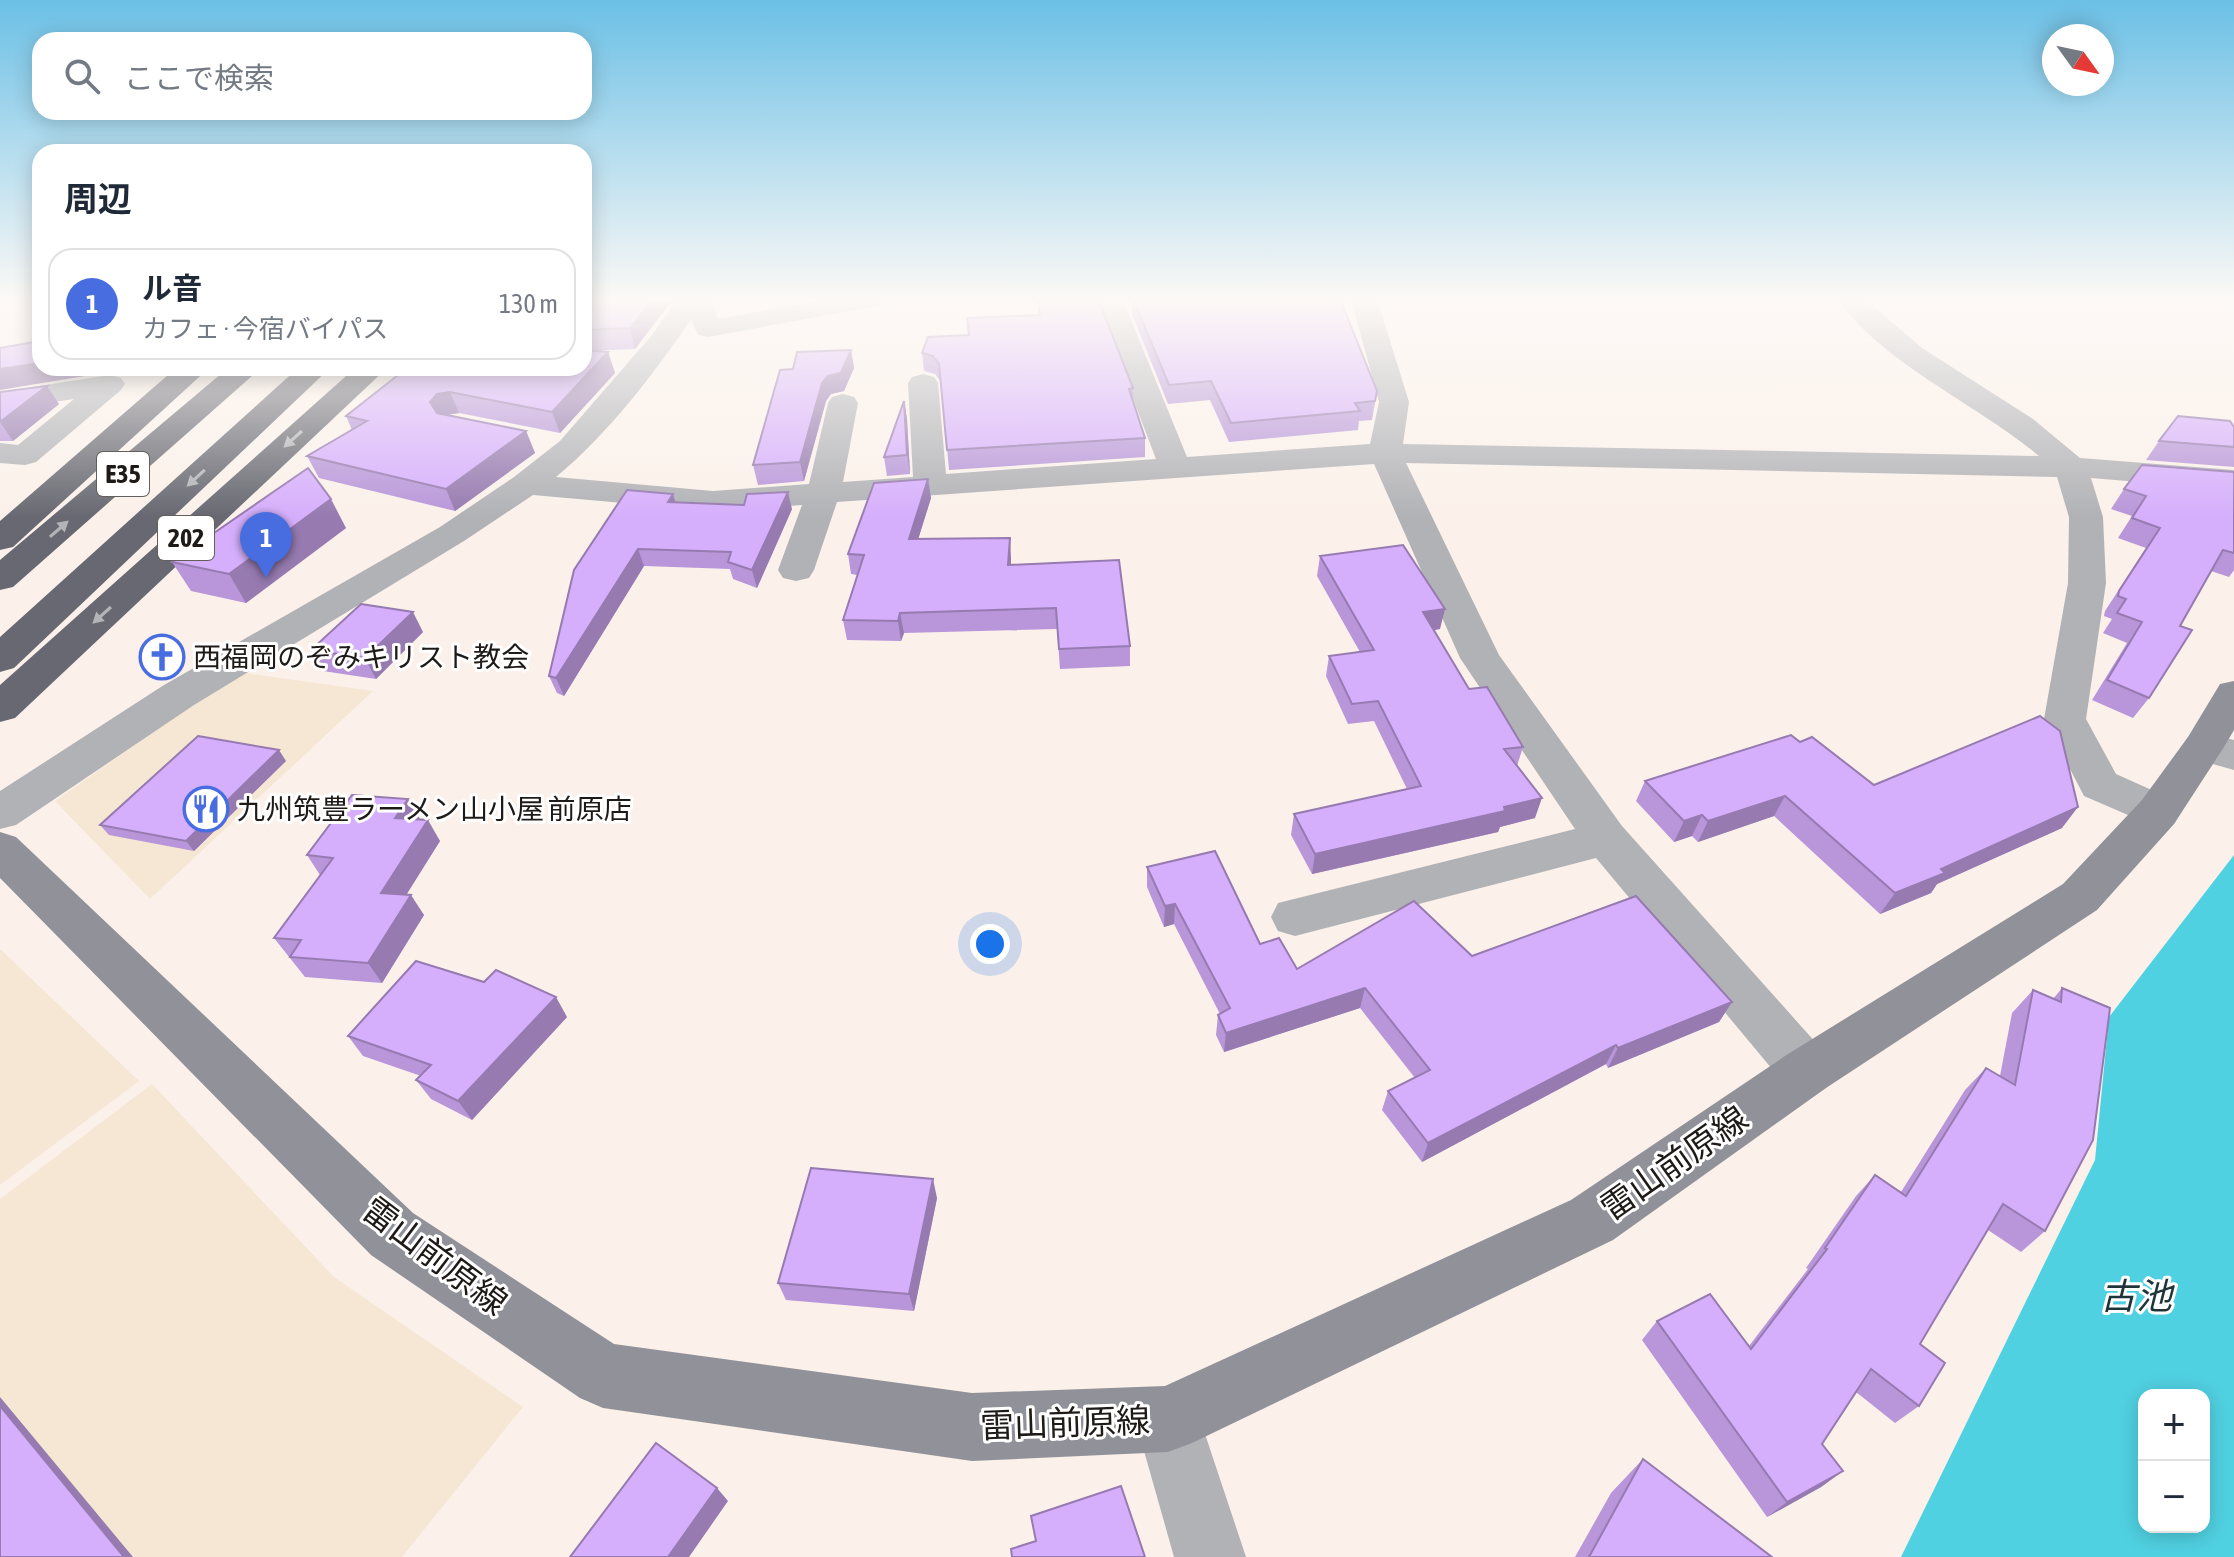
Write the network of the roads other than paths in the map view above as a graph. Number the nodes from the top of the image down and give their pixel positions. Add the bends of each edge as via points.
1 (623, 372) edge
2 (1137, 372) edge
3 (1385, 372) edge
4 (1939, 372) edge
5 (185, 376) edge
6 (237, 376) edge
7 (306, 376) edge
8 (363, 376) edge
9 (923, 383) edge
10 (0, 401) edge
11 (843, 403) dead end
12 (529, 439) edge
13 (571, 448) junction
14 (0, 453) edge
15 (1385, 453) junction
16 (2071, 467) junction
17 (1176, 470) junction
18 (2234, 480) edge
19 (526, 484) junction
20 (930, 484) junction
21 (823, 495) junction
22 (0, 539) edge
23 (796, 570) dead end
24 (0, 579) edge
25 (0, 659) edge
26 (2234, 694) edge
27 (0, 708) edge
28 (2218, 751) edge
29 (2158, 812) junction
30 (0, 813) edge
31 (1606, 838) junction
32 (0, 849) edge
33 (1295, 917) dead end
34 (1807, 1071) junction
35 (1168, 1419) junction
36 (1210, 1557) edge

1 - 13 street
2 - 17 street
3 - 15 street via 1394,402
4 - 16 street via 2022,426
5 - 22 highway
24 -> 6 highway, E35
7 -> 25 highway, E35
8 -> 27 highway, 202
9 - 20 street
10 - 14 street via 110,384 25,455
11 - 21 street
12 - 13 street
13 - 19 street
15 - 16 street
15 - 17 street
15 - 31 street via 1480,658
16 - 18 street
16 - 29 street via 2086,517 2087,583 2065,719 2100,785
17 - 20 street
19 - 21 street via 713,501
19 - 30 street via 452,534 179,695
20 - 21 street
21 - 23 street
26 - 28 main road, 雷山前原線
28 - 29 main road, 雷山前原線
29 - 34 main road, 雷山前原線 via 2080,897
31 - 33 street
31 - 34 street
32 - 35 main road, 雷山前原線 via 392,1234 603,1375 972,1427
34 - 35 main road, 雷山前原線 via 1592,1220
35 - 36 street

